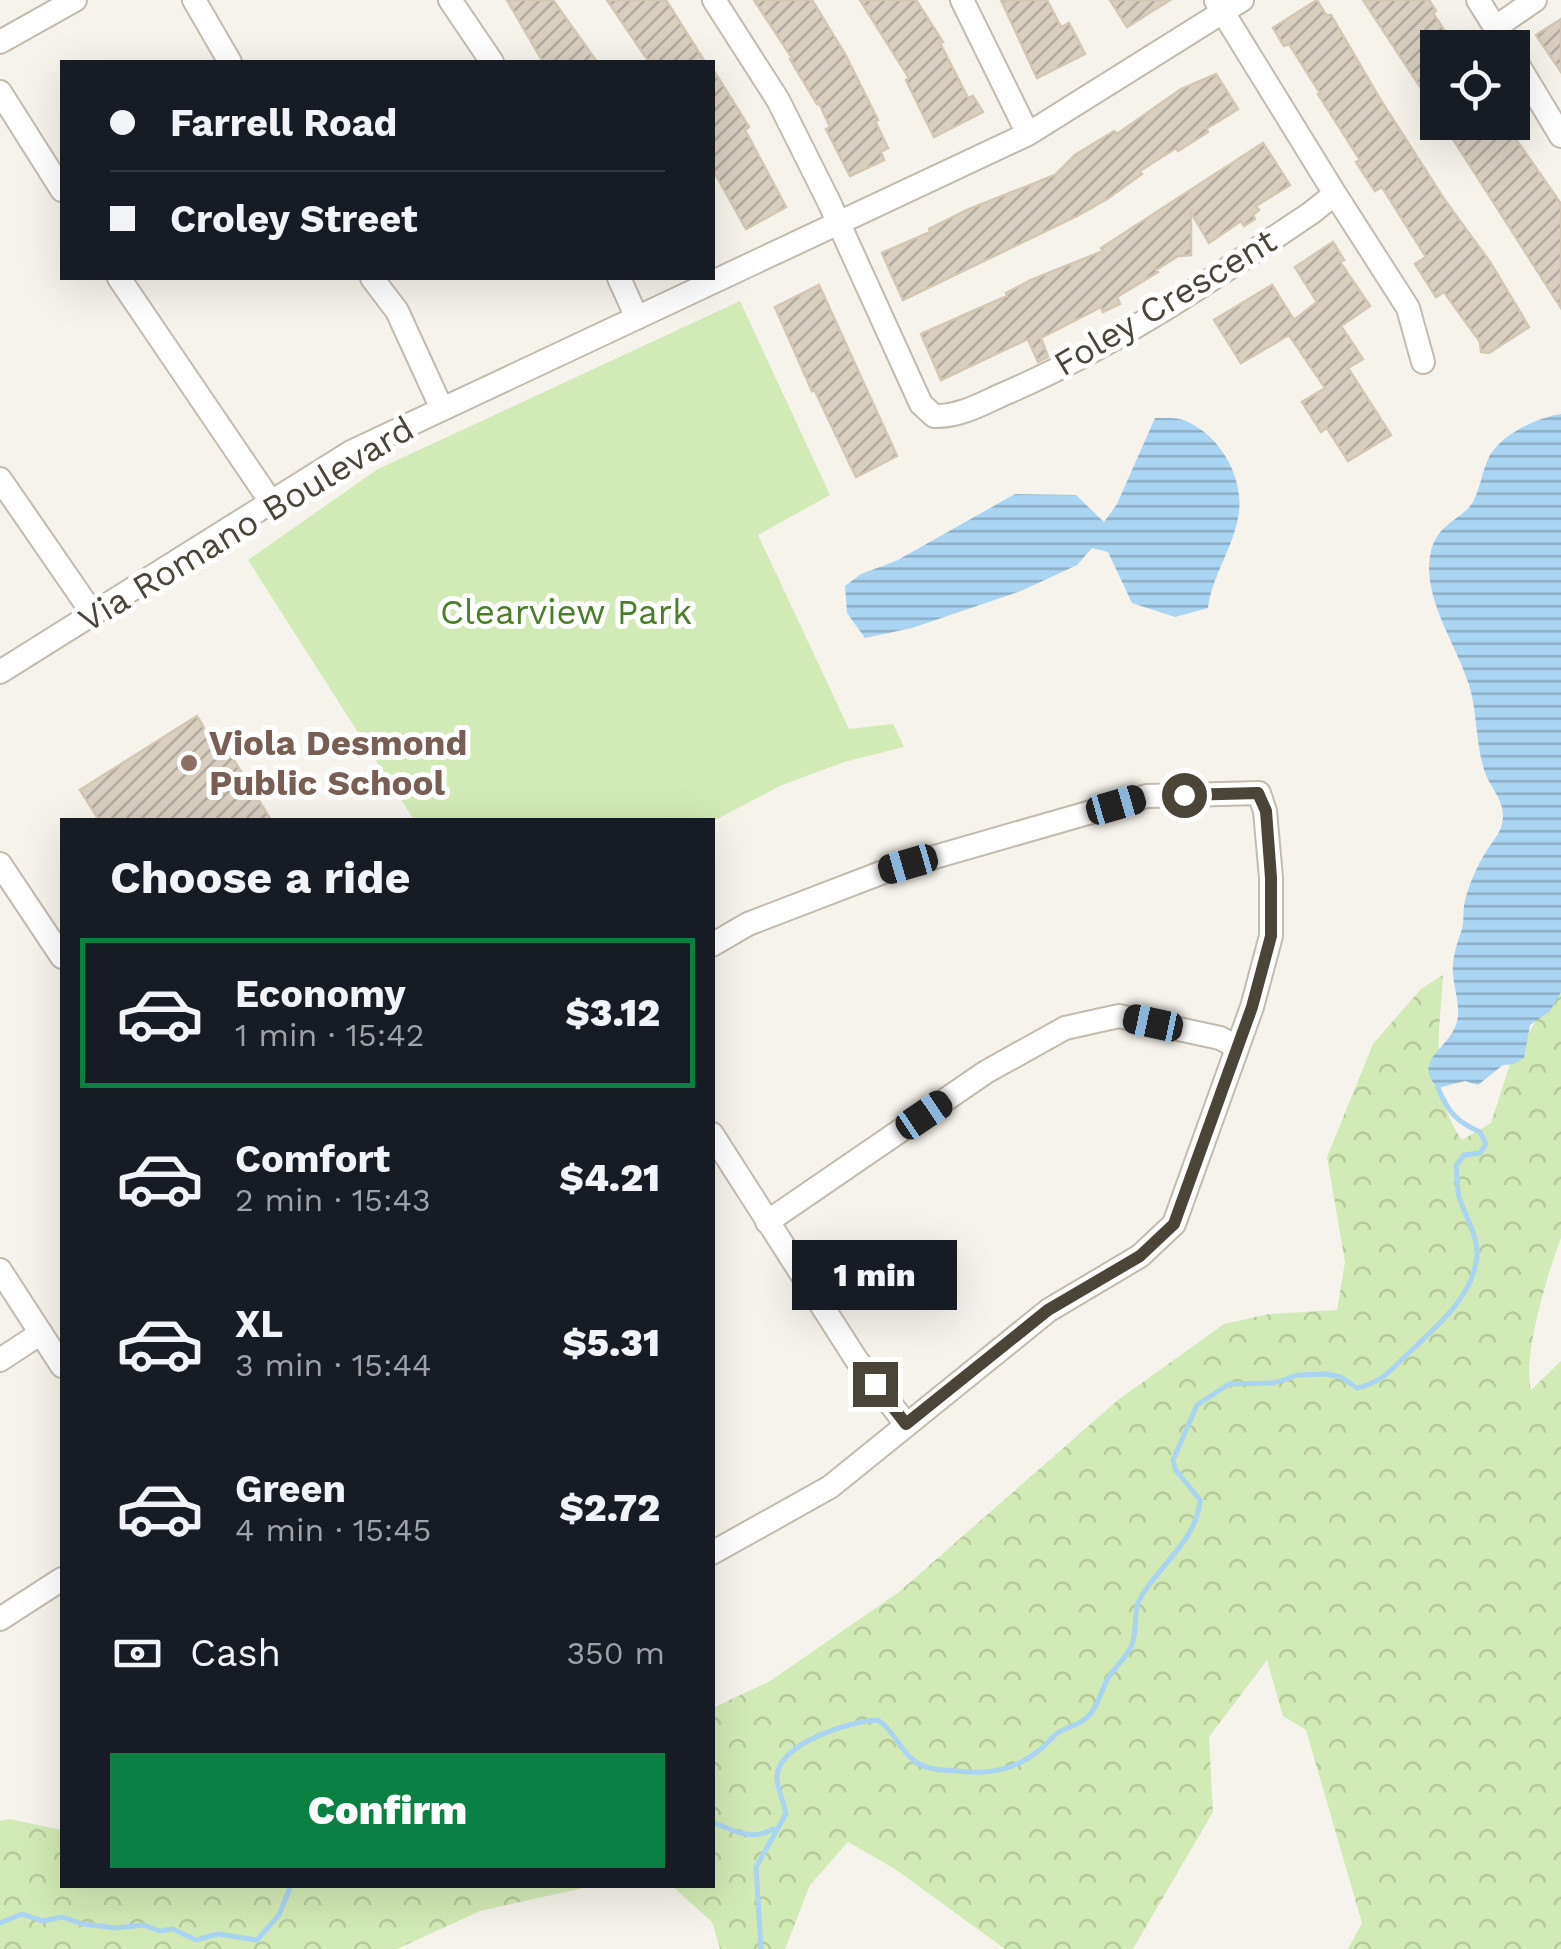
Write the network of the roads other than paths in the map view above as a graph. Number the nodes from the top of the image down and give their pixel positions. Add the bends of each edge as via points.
1 (75, 0) edge
2 (194, 0) edge
3 (450, 0) edge
4 (714, 0) edge
5 (962, 0) edge
6 (1478, 0) edge
7 (1535, 0) edge
8 (1227, 4) edge
9 (1497, 30) edge
10 (1509, 30) edge
11 (0, 42) edge
12 (229, 60) edge
13 (491, 60) edge
14 (1530, 85) edge
15 (0, 92) edge
16 (1028, 134) junction
17 (1561, 136) edge
18 (60, 187) edge
19 (1335, 194) junction
20 (838, 224) junction
21 (120, 280) edge
22 (374, 280) edge
23 (621, 280) edge
24 (637, 318) junction
25 (1423, 362) dead end
26 (442, 409) junction
27 (0, 480) edge
28 (271, 502) junction
29 (92, 614) junction
30 (0, 672) edge
31 (0, 864) edge
32 (715, 942) edge
33 (60, 954) edge
34 (1237, 1048) junction
35 (715, 1139) edge
36 (767, 1222) junction
37 (0, 1270) edge
38 (41, 1334) junction
39 (0, 1360) edge
40 (60, 1363) edge
41 (906, 1424) junction
42 (715, 1551) edge
43 (60, 1579) edge
44 (0, 1618) edge

1 - 11 street
2 - 12 street
3 - 13 street
4 - 20 street, Foley Crescent via 761,68
5 - 16 street
6 - 9 street
7 - 10 street
8 - 16 street, Via Romano Boulevard
8 - 19 street
14 - 17 street
15 - 18 street
16 - 20 street, Via Romano Boulevard
19 - 20 street, Foley Crescent via 1118,338 950,417 934,416 921,404
19 - 25 street via 1408,308
20 - 24 street, Via Romano Boulevard
21 - 28 street
22 - 26 street via 397,311
23 - 24 street
24 - 26 street, Via Romano Boulevard
26 - 28 street, Via Romano Boulevard via 351,452
27 - 29 street
28 - 29 street, Via Romano Boulevard
29 - 30 street, Via Romano Boulevard
31 - 33 street
32 - 34 street via 886,871 1147,796 1258,793 1266,811 1271,936
34 - 36 street via 1220,1038 1119,1016 1065,1028 986,1072
34 - 41 street via 1174,1224 1140,1256 1048,1310
35 - 36 street
36 - 41 street
37 - 38 street
38 - 39 street
38 - 40 street
41 - 42 street via 830,1487
43 - 44 street

